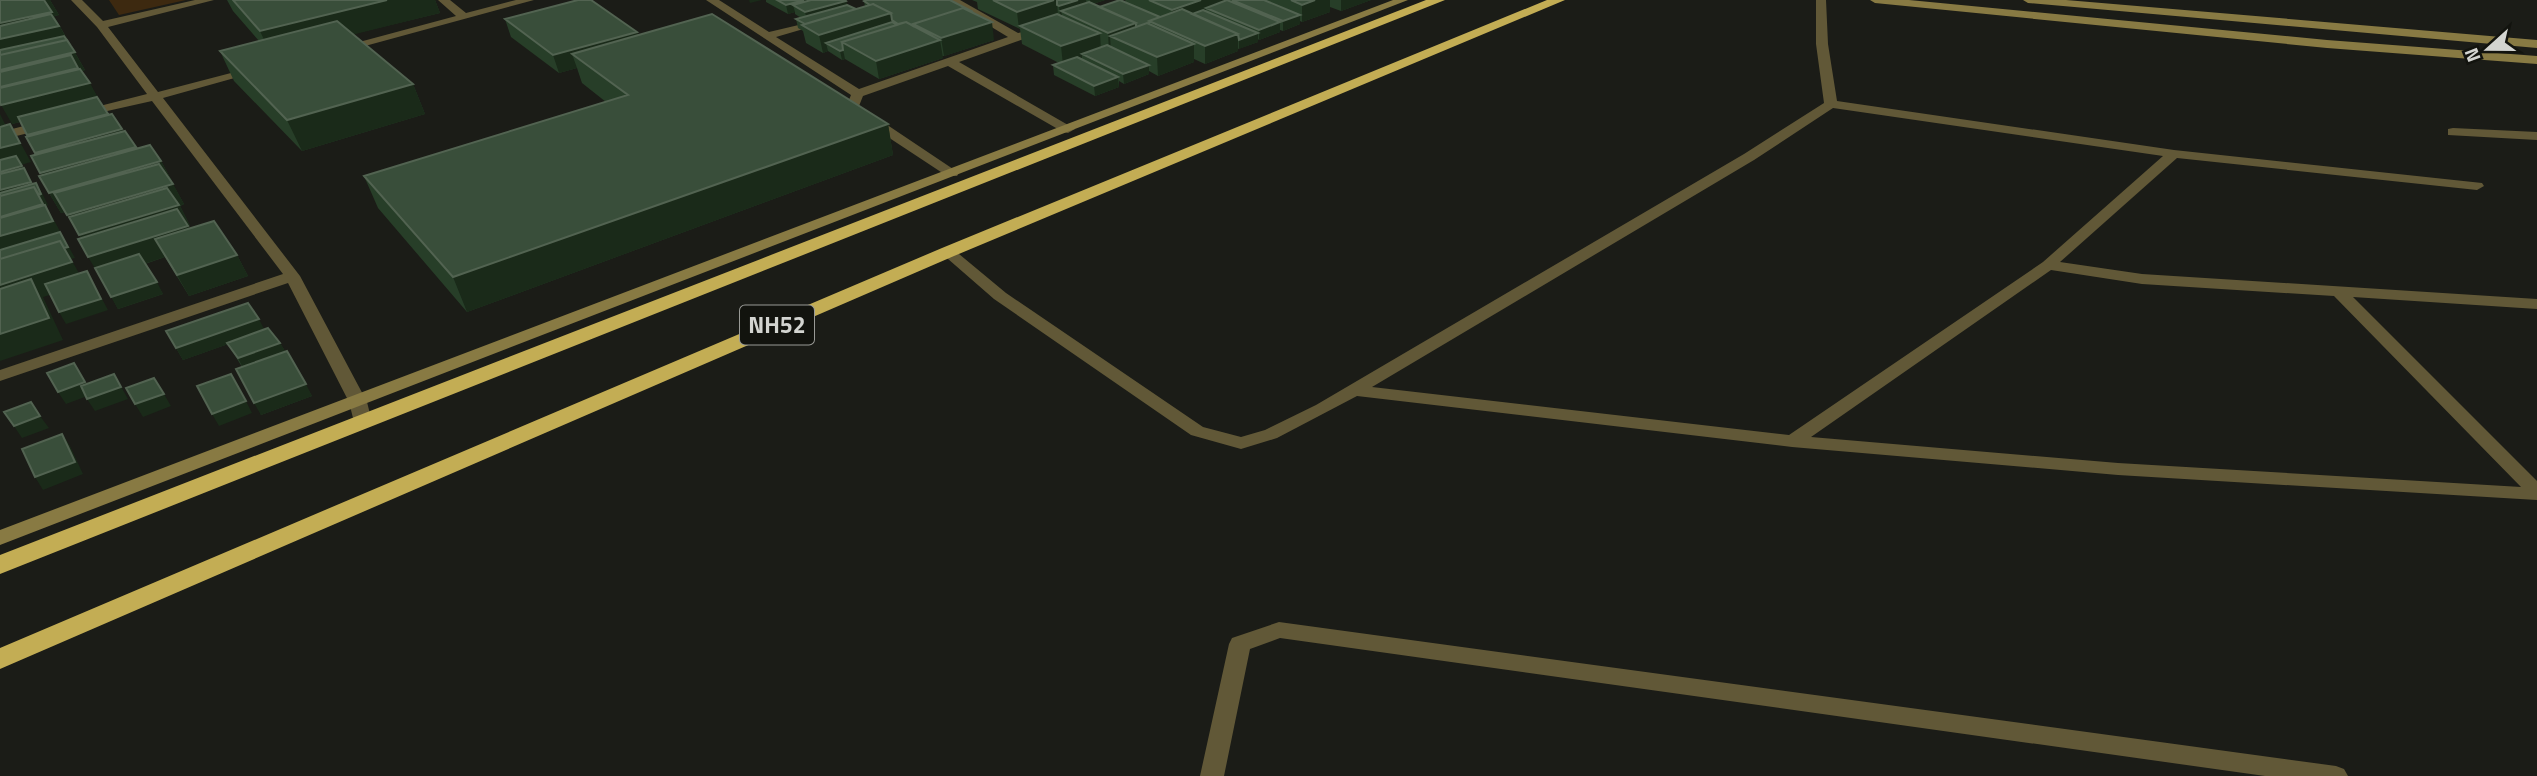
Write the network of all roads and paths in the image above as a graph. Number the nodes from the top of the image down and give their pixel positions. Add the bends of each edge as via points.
1 (76, 0) edge
2 (209, 0) edge
3 (443, 0) edge
4 (528, 0) edge
5 (711, 0) edge
6 (952, 0) edge
7 (1402, 0) edge
8 (1438, 0) edge
9 (1558, 0) edge
10 (1821, 0) edge
11 (1875, 0) edge
12 (2028, 0) edge
13 (464, 17) junction
14 (830, 18) edge
15 (101, 25) junction
16 (1054, 25) edge
17 (766, 36) junction
18 (1016, 37) junction
19 (2537, 44) edge
20 (329, 52) edge
21 (2537, 60) edge
22 (951, 63) junction
23 (262, 69) edge
24 (858, 94) junction
25 (154, 97) junction
26 (1831, 104) junction
27 (1068, 129) junction
28 (2453, 132) dead end
29 (0, 136) edge
30 (2537, 136) edge
31 (2174, 154) junction
32 (952, 173) junction
33 (2477, 186) dead end
34 (948, 252) junction
35 (2048, 265) junction
36 (292, 276) junction
37 (2339, 292) junction
38 (2537, 304) edge
39 (0, 376) edge
40 (1353, 390) junction
41 (358, 402) junction
42 (363, 422) junction
43 (1792, 441) junction
44 (2537, 493) edge
45 (0, 538) edge
46 (0, 565) edge
47 (0, 659) edge
48 (1212, 776) edge
49 (2336, 776) edge

1 - 15 street
2 - 15 street
3 - 13 street
4 - 13 street
5 - 17 street
6 - 18 street
7 - 27 street
8 - 42 highway, NH52
9 - 34 highway, NH52
10 - 26 street
11 - 21 street
12 - 19 street
13 - 20 street
14 - 17 street
15 - 25 street
16 - 18 street
17 - 24 street
18 - 22 street
22 - 24 street
22 - 27 street
23 - 25 street
24 - 32 street via 852,107
25 - 29 street
25 - 36 street
26 - 31 street
26 - 40 street via 1749,158
27 - 32 street
28 - 30 street
31 - 33 street
31 - 35 street
32 - 41 street
34 - 40 street via 1000,296 1197,431 1241,443 1271,434
34 - 47 highway, NH52
35 - 37 street via 2142,279
35 - 43 street
36 - 39 street
36 - 41 street
37 - 38 street
37 - 44 street
40 - 43 street
41 - 42 street
41 - 45 street
42 - 46 highway, NH52
43 - 44 street via 2118,469
48 - 49 street via 1240,644 1279,630

